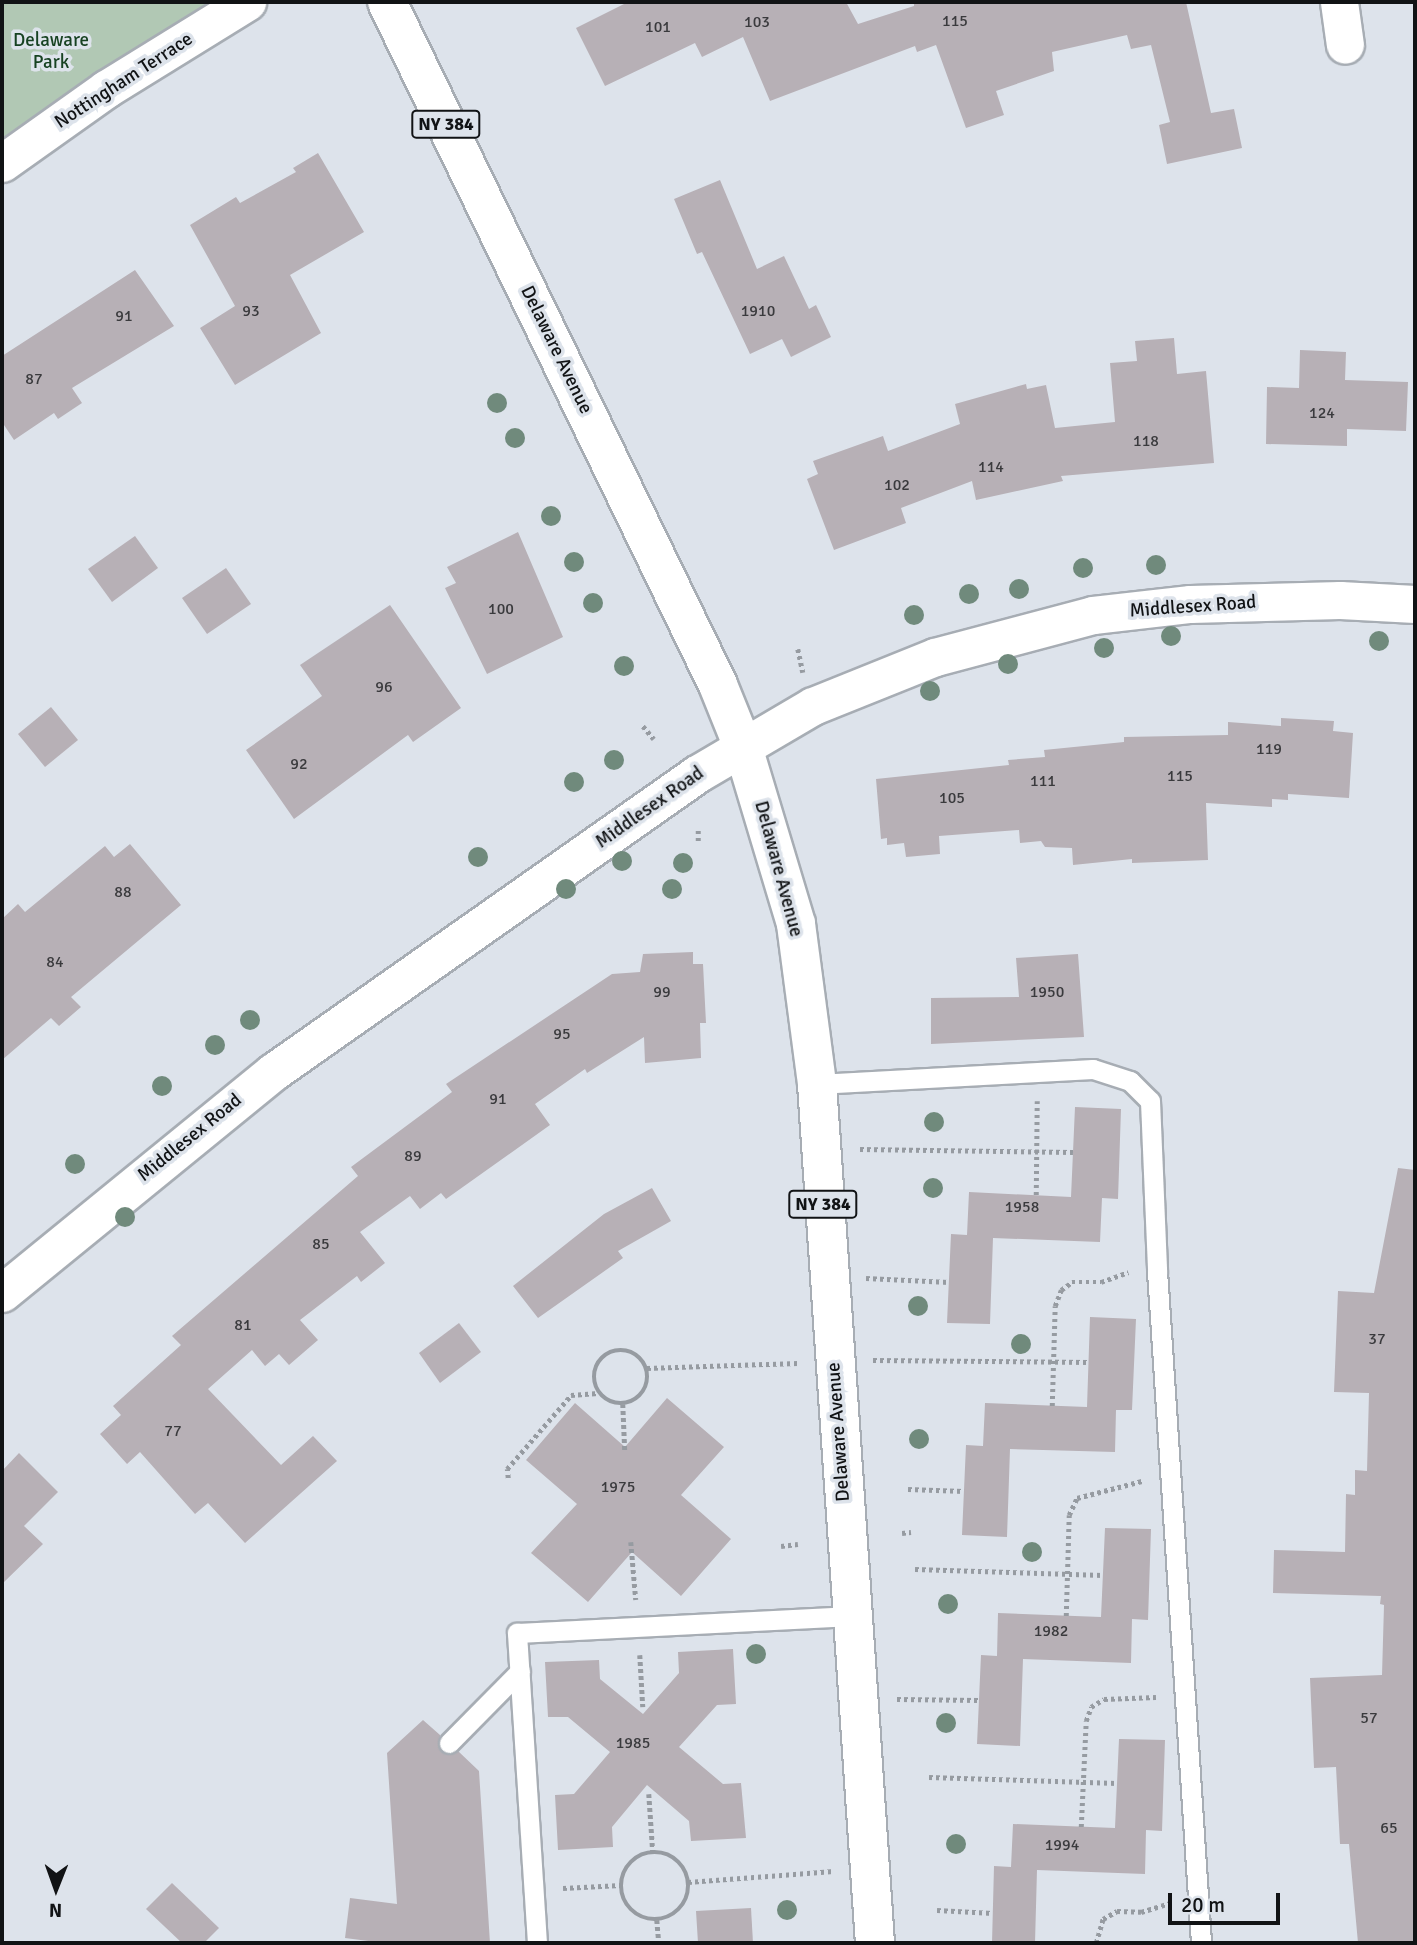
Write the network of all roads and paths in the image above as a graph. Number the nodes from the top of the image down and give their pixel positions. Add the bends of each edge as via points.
1 (247, 2) edge
2 (387, 2) edge
3 (1339, 2) edge
4 (1345, 45) dead end
5 (2, 163) edge
6 (1415, 604) edge
7 (799, 649) dead end
8 (804, 673) dead end
9 (643, 726) dead end
10 (654, 739) dead end
11 (743, 747) junction
12 (698, 829) dead end
13 (698, 841) dead end
14 (817, 1084) junction
15 (1037, 1098) dead end
16 (873, 1149) dead end
17 (1037, 1151) junction
18 (1073, 1152) dead end
19 (1036, 1195) dead end
20 (1129, 1271) dead end
21 (882, 1279) dead end
22 (949, 1282) dead end
23 (2, 1293) edge
24 (888, 1358) dead end
25 (1053, 1362) junction
26 (1089, 1362) dead end
27 (781, 1364) dead end
28 (647, 1368) junction
29 (598, 1393) junction
30 (623, 1404) junction
31 (1052, 1406) dead end
32 (625, 1452) dead end
33 (508, 1478) dead end
34 (1143, 1480) dead end
35 (908, 1489) dead end
36 (964, 1491) dead end
37 (911, 1532) dead end
38 (902, 1533) dead end
39 (631, 1542) dead end
40 (799, 1544) dead end
41 (781, 1546) dead end
42 (915, 1569) dead end
43 (1067, 1573) junction
44 (634, 1575) dead end
45 (1103, 1575) dead end
46 (853, 1616) junction
47 (1066, 1616) dead end
48 (641, 1668) dead end
49 (520, 1671) junction
50 (1162, 1696) dead end
51 (912, 1699) dead end
52 (979, 1700) dead end
53 (643, 1707) dead end
54 (449, 1743) dead end
55 (929, 1777) dead end
56 (1083, 1782) junction
57 (1117, 1783) dead end
58 (649, 1794) dead end
59 (1081, 1827) dead end
60 (653, 1852) junction
61 (821, 1872) dead end
62 (688, 1882) junction
63 (621, 1885) junction
64 (561, 1888) dead end
65 (1174, 1902) dead end
66 (937, 1910) dead end
67 (993, 1913) dead end
68 (657, 1919) junction
69 (537, 1943) edge
70 (659, 1943) edge
71 (875, 1943) edge
72 (1096, 1943) edge
73 (1201, 1943) edge

1 - 5 street, Nottingham Terrace via 107,89
2 - 11 main road, Delaware Avenue / NY 384 via 718,685
3 - 4 street
6 - 11 street, Middlesex Road via 1340,600 1190,604 1068,620 935,657 813,706
7 - 8 path
9 - 10 path
11 - 14 main road, Delaware Avenue / NY 384 via 796,923
11 - 23 street, Middlesex Road via 697,774 273,1072
12 - 13 path
14 - 46 main road, Delaware Avenue / NY 384
14 - 73 lane via 1093,1069 1130,1081 1150,1101
15 - 17 path
16 - 17 path
17 - 18 path
17 - 19 path
20 - 25 path via 1101,1282 1072,1282 1060,1290
21 - 22 path
24 - 25 path
25 - 26 path
25 - 31 path
27 - 28 path
28 - 29 path via 631,1351 606,1354 593,1376
28 - 30 path via 640,1397
29 - 30 path
29 - 33 path via 571,1395 507,1469
30 - 32 path
34 - 43 path via 1077,1498 1069,1515
35 - 36 path
37 - 38 path
39 - 44 path
40 - 41 path
42 - 43 path
43 - 45 path
43 - 47 path
46 - 49 lane via 517,1633
46 - 71 main road, Delaware Avenue / NY 384
48 - 53 path
49 - 54 lane
49 - 69 lane
50 - 56 path via 1104,1699 1091,1707
51 - 52 path
55 - 56 path
56 - 57 path
56 - 59 path
58 - 60 path
60 - 62 path via 680,1864
60 - 63 path via 627,1866
61 - 62 path
62 - 68 path via 688,1892 677,1911
63 - 64 path
63 - 68 path via 636,1914
65 - 72 path via 1141,1912 1117,1910 1103,1919
66 - 67 path
68 - 70 path

